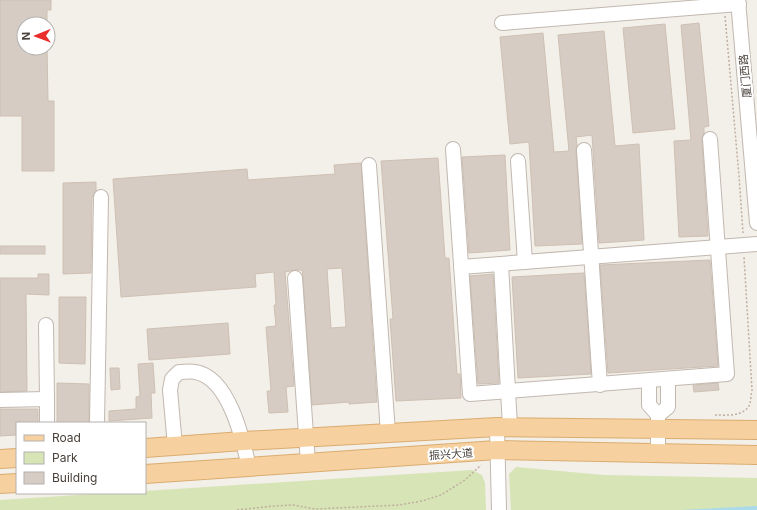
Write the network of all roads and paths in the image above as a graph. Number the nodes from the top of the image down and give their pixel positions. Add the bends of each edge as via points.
1 (739, 2) edge
2 (725, 5) junction
3 (502, 24) dead end
4 (710, 139) dead end
5 (453, 149) dead end
6 (584, 150) dead end
7 (518, 161) dead end
8 (369, 166) dead end
9 (101, 198) dead end
10 (757, 223) edge
11 (750, 244) edge
12 (718, 247) junction
13 (591, 256) junction
14 (525, 262) junction
15 (501, 264) junction
16 (461, 267) junction
17 (295, 278) dead end
18 (46, 325) dead end
19 (668, 379) junction
20 (648, 381) junction
21 (600, 384) junction
22 (508, 391) junction
23 (47, 399) junction
24 (0, 400) edge
25 (710, 415) dead end
26 (47, 422) edge
27 (97, 422) edge
28 (658, 422) junction
29 (504, 427) junction
30 (757, 430) edge
31 (388, 433) junction
32 (306, 438) junction
33 (243, 441) junction
34 (175, 446) junction
35 (146, 448) edge
36 (498, 450) junction
37 (658, 453) junction
38 (757, 455) edge
39 (16, 458) edge
40 (0, 459) edge
41 (308, 463) junction
42 (481, 465) dead end
43 (249, 467) junction
44 (146, 474) edge
45 (16, 483) edge
46 (0, 484) edge
47 (237, 510) edge
48 (499, 510) edge

1 - 2 street
1 - 10 street, 厦门西路
2 - 3 street
2 - 11 path via 739,176
4 - 12 street
5 - 16 street
6 - 13 street
7 - 14 street
8 - 31 street
9 - 27 street
11 - 12 street
11 - 25 path via 750,405 743,412
12 - 13 street
12 - 19 street via 727,374
13 - 14 street
13 - 21 street
14 - 15 street
15 - 16 street
15 - 22 street
16 - 22 street via 470,394
17 - 32 street
18 - 23 street
19 - 20 street
19 - 28 street via 668,407
20 - 21 street
20 - 28 street via 649,405
21 - 22 street
22 - 29 street
23 - 24 street
23 - 26 street
28 - 29 main road
28 - 30 main road
28 - 37 street
29 - 31 main road
29 - 36 street
31 - 32 main road
32 - 33 main road
32 - 41 street
33 - 34 main road
33 - 34 street via 231,406 209,377 196,372 180,372 172,379 170,390
33 - 43 street
34 - 35 main road
36 - 37 main road, 振兴大道
36 - 41 main road, 振兴大道
36 - 48 street
37 - 38 main road, 振兴大道
39 - 40 main road
41 - 43 main road, 振兴大道
42 - 47 path via 465,480 441,495 422,501 399,505 315,509 280,506
43 - 44 main road, 振兴大道
45 - 46 main road

